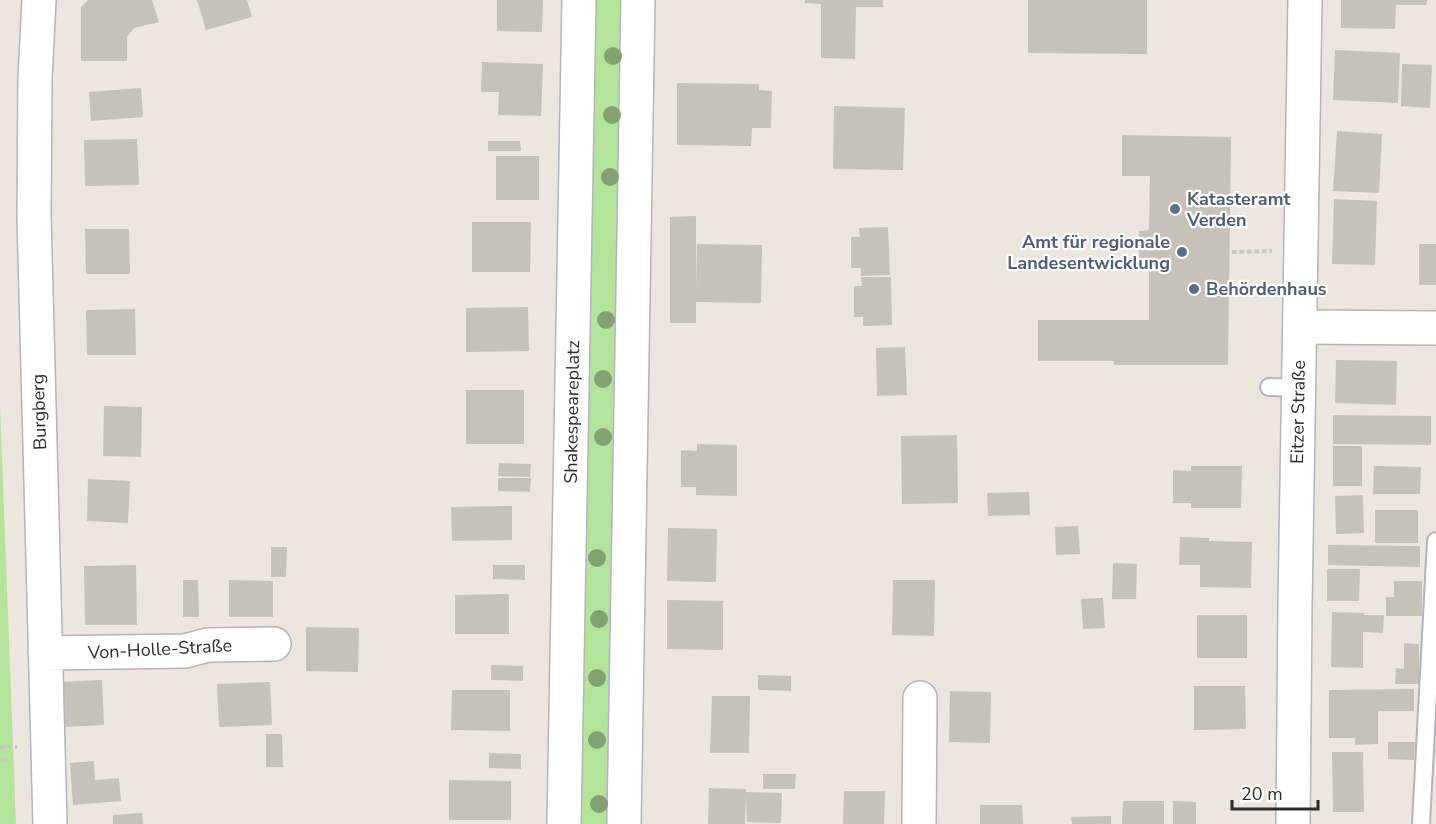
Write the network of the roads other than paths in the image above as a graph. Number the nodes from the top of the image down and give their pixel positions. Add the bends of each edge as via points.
1 (39, 0) edge
2 (579, 0) edge
3 (638, 0) edge
4 (1305, 0) edge
5 (1300, 327) junction
6 (1436, 328) edge
7 (1436, 541) edge
8 (274, 644) dead end
9 (45, 653) junction
10 (920, 698) dead end
11 (50, 824) edge
12 (564, 824) edge
13 (624, 824) edge
14 (919, 824) edge
15 (1293, 824) edge
16 (1421, 824) edge

1 - 9 street, Burgberg via 34,216
2 - 12 street, Shakespeareplatz
3 - 13 street
4 - 5 street, Eitzer Straße
5 - 6 street
5 - 15 street, Eitzer Straße via 1284,387 1295,594
7 - 16 lane
8 - 9 street, Von-Holle-Straße via 208,645 185,651
9 - 11 street, Burgberg
10 - 14 street

